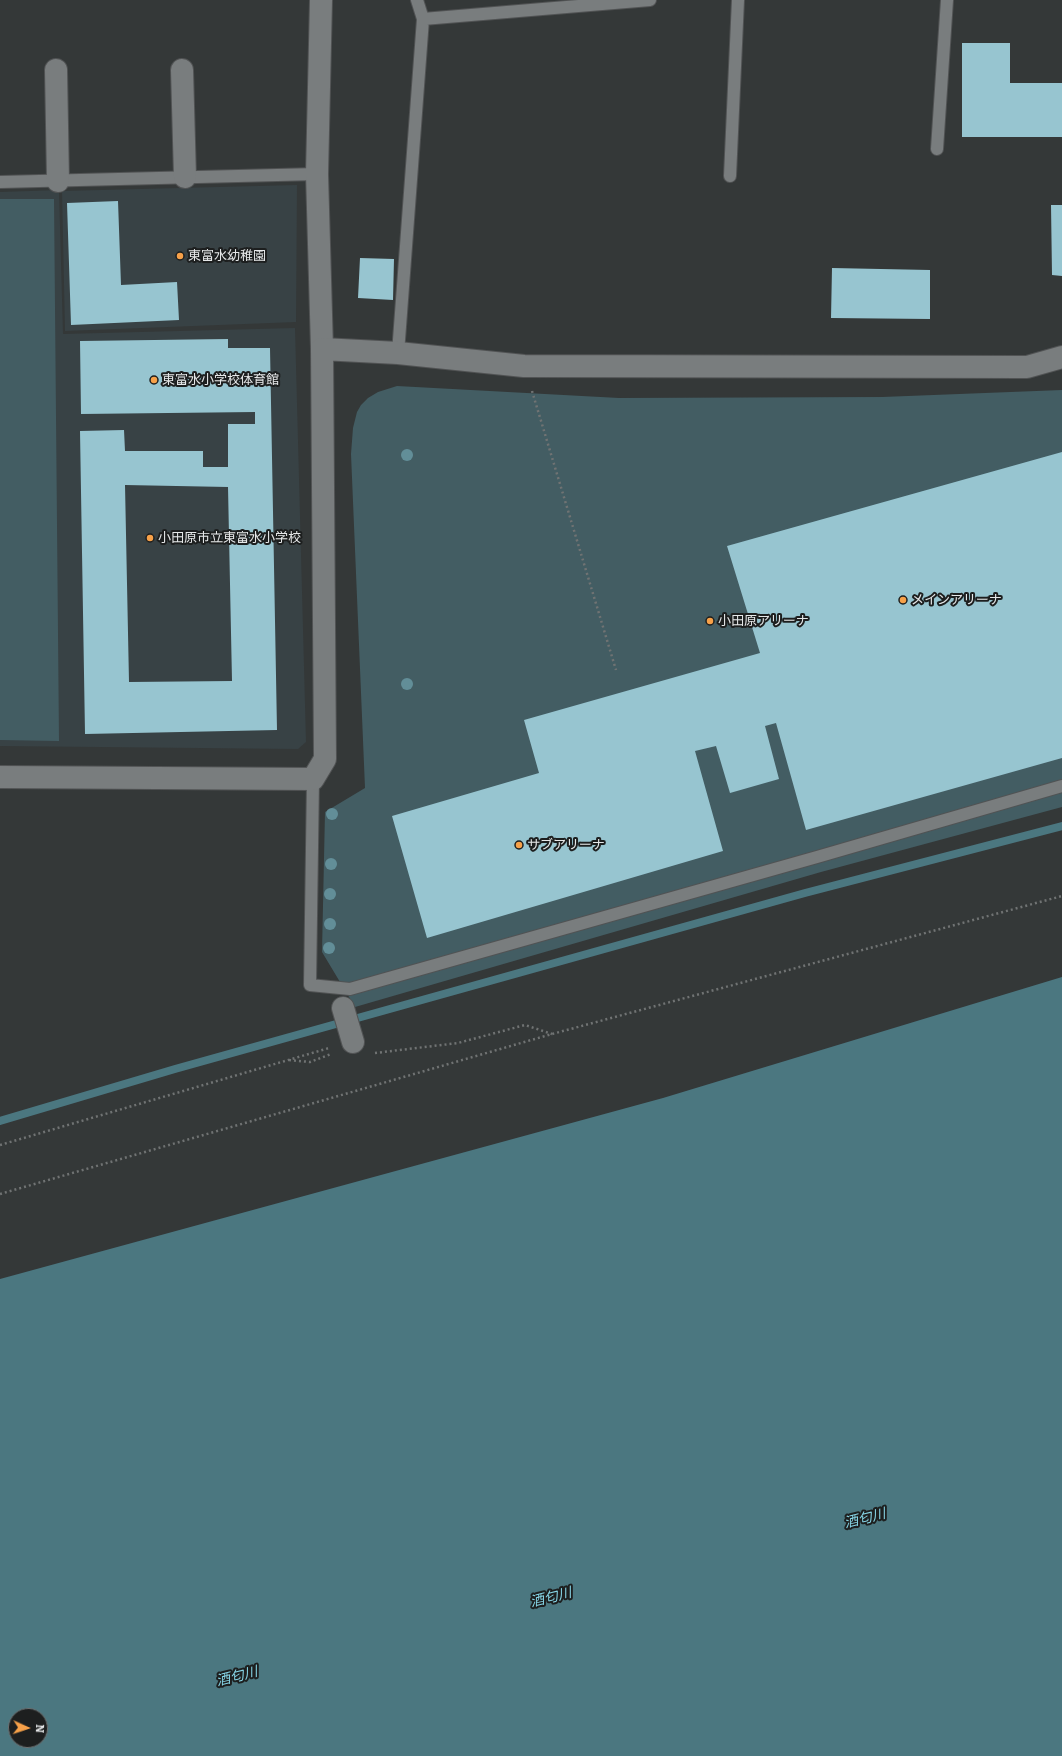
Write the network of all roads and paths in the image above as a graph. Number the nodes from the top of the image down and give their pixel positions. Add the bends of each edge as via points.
1 (321, 0) edge
2 (417, 0) edge
3 (650, 0) edge
4 (738, 0) edge
5 (947, 0) edge
6 (423, 19) junction
7 (56, 70) dead end
8 (182, 70) dead end
9 (937, 149) dead end
10 (317, 174) junction
11 (730, 176) dead end
12 (185, 177) junction
13 (58, 180) junction
14 (0, 182) edge
15 (322, 349) junction
16 (398, 353) junction
17 (1062, 357) edge
18 (524, 366) junction
19 (616, 670) dead end
20 (0, 777) edge
21 (313, 779) junction
22 (1062, 786) edge
23 (1062, 896) edge
24 (343, 1008) dead end
25 (552, 1034) junction
26 (356, 1048) junction
27 (287, 1060) junction
28 (0, 1144) edge
29 (0, 1194) edge

1 - 10 street
2 - 6 lane
3 - 6 lane
4 - 11 lane
5 - 9 lane
6 - 16 lane
7 - 13 street
8 - 12 street
10 - 12 lane
10 - 15 street
12 - 13 lane
13 - 14 lane
15 - 16 street
15 - 21 street via 325,759
16 - 18 street
17 - 18 street via 1027,367
18 - 19 path
20 - 21 street
21 - 22 lane via 310,985 350,988 809,860
23 - 25 path
24 - 26 street
25 - 26 path via 526,1025 458,1043
25 - 29 path
26 - 27 path
26 - 27 path via 310,1062
27 - 28 path

